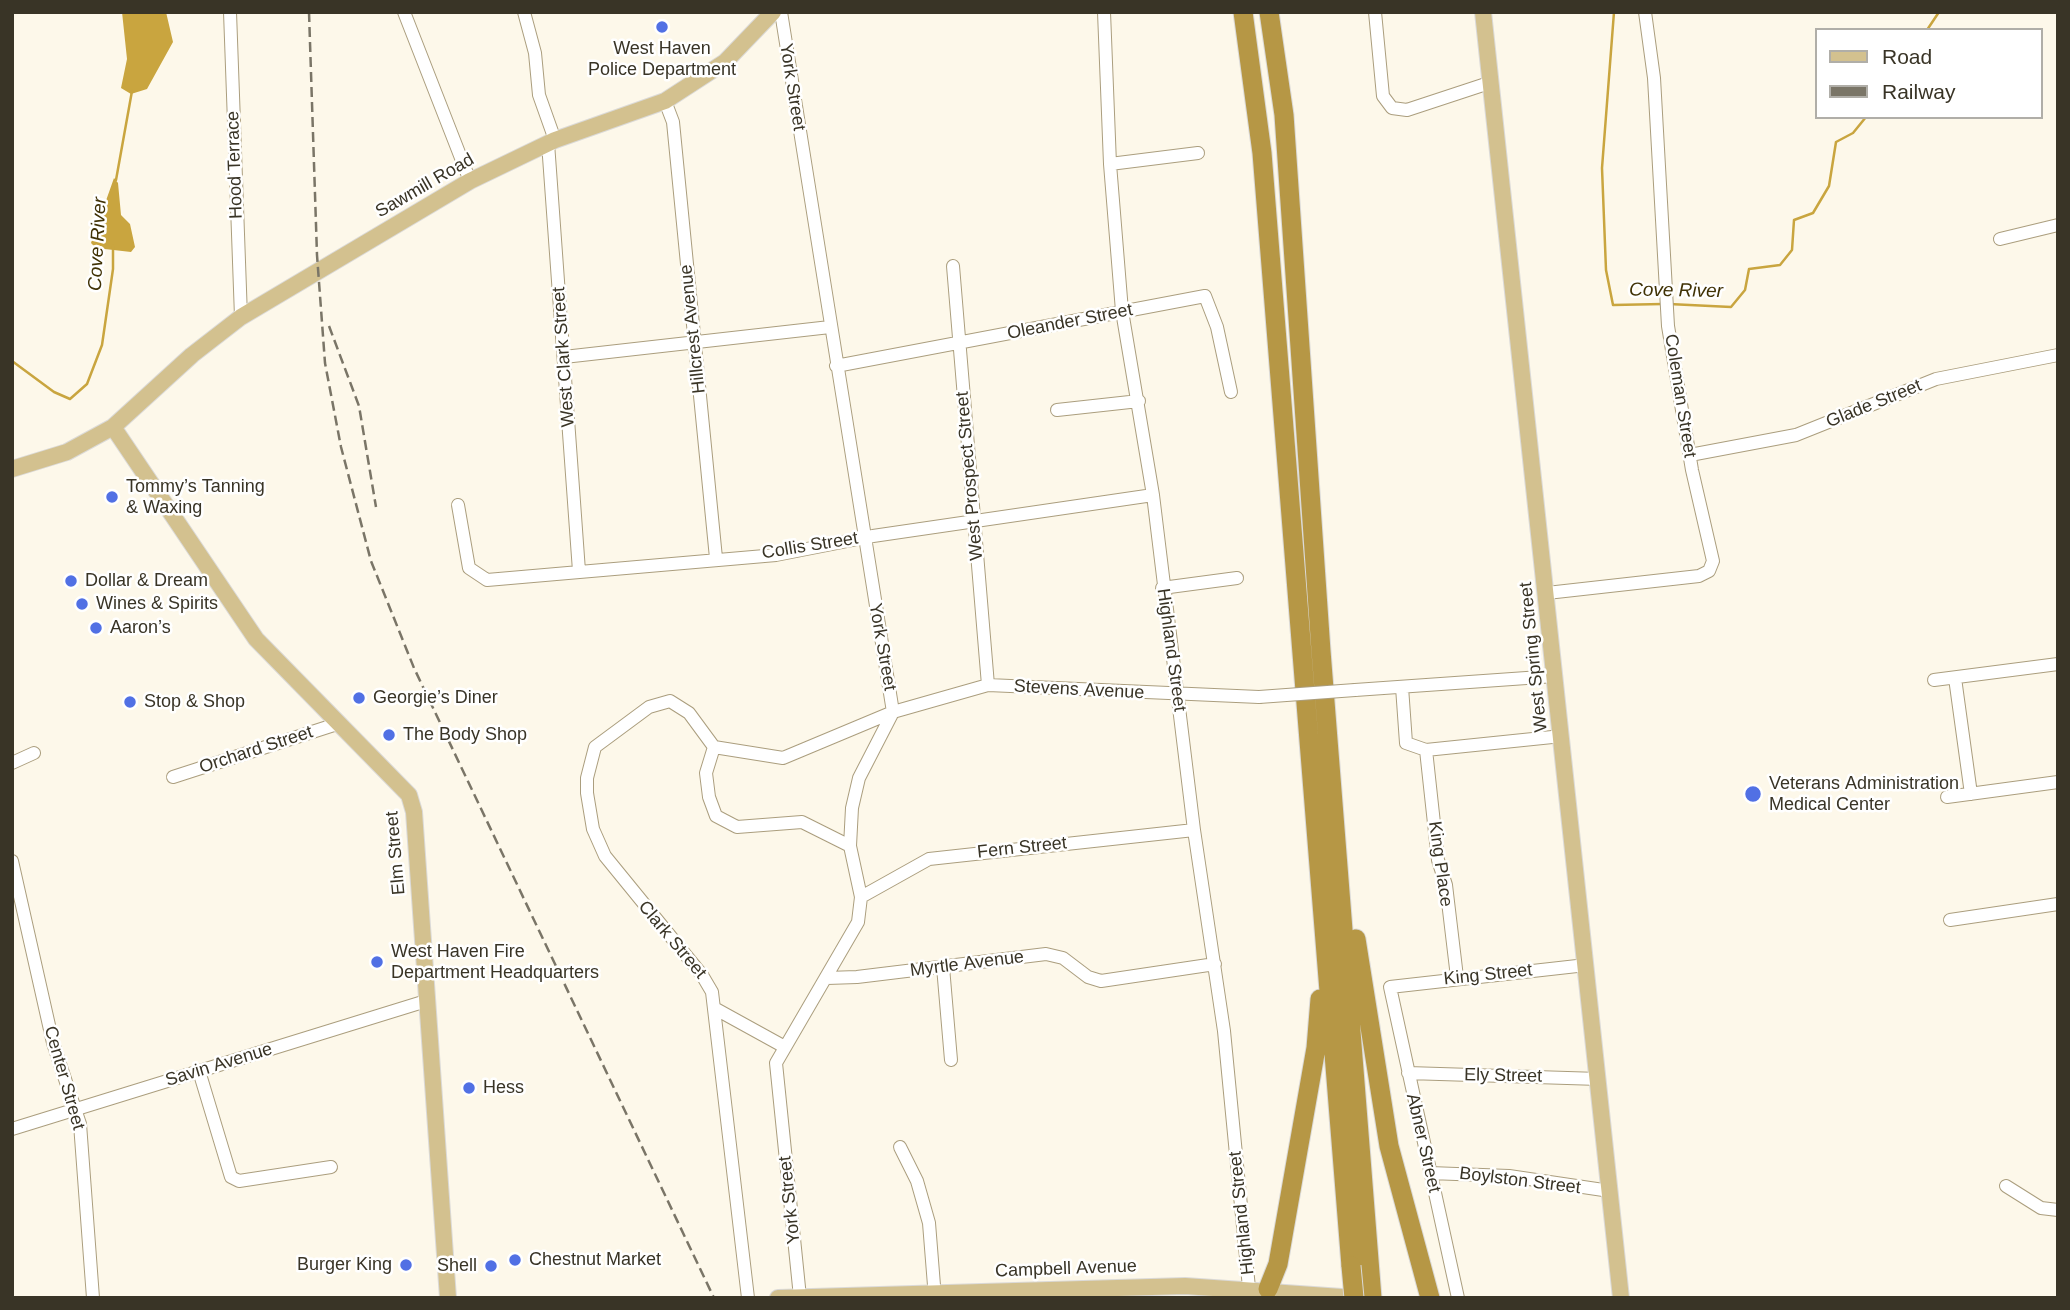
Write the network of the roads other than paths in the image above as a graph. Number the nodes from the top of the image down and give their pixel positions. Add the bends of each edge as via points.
1 (230, 12) edge
2 (404, 12) edge
3 (524, 12) edge
4 (773, 12) edge
5 (781, 12) edge
6 (1104, 12) edge
7 (1243, 12) edge
8 (1269, 12) edge
9 (1376, 12) edge
10 (1483, 12) edge
11 (1645, 12) edge
12 (1492, 82) junction
13 (665, 101) junction
14 (551, 142) junction
15 (1198, 153) dead end
16 (1110, 164) junction
17 (470, 181) junction
18 (2058, 225) edge
19 (2000, 239) dead end
20 (953, 266) dead end
21 (1122, 311) junction
22 (241, 317) junction
23 (830, 327) junction
24 (694, 343) junction
25 (958, 343) junction
26 (2058, 355) edge
27 (564, 357) junction
28 (836, 366) junction
29 (1231, 392) dead end
30 (1139, 401) junction
31 (1057, 410) dead end
32 (113, 427) junction
33 (1690, 455) junction
34 (15, 466) edge
35 (1153, 495) junction
36 (458, 505) dead end
37 (975, 521) junction
38 (863, 538) junction
39 (716, 558) junction
40 (579, 571) junction
41 (1237, 578) dead end
42 (1163, 588) junction
43 (1547, 593) junction
44 (2058, 664) edge
45 (1555, 676) junction
46 (1955, 678) junction
47 (1934, 680) dead end
48 (988, 685) junction
49 (1402, 687) junction
50 (1177, 695) junction
51 (893, 712) junction
52 (340, 723) junction
53 (1562, 736) junction
54 (1329, 745) junction
55 (713, 747) junction
56 (1426, 750) junction
57 (34, 753) dead end
58 (12, 763) edge
59 (173, 777) dead end
60 (2058, 782) edge
61 (1971, 794) junction
62 (1947, 797) dead end
63 (1194, 830) junction
64 (1317, 836) junction
65 (850, 846) junction
66 (12, 861) edge
67 (861, 897) junction
68 (2058, 904) edge
69 (1950, 920) dead end
70 (1214, 964) junction
71 (1586, 965) junction
72 (943, 967) junction
73 (1457, 977) junction
74 (827, 978) junction
75 (1390, 987) joint
76 (426, 1001) junction
77 (714, 1007) junction
78 (783, 1046) junction
79 (951, 1059) dead end
80 (199, 1071) junction
81 (1408, 1073) junction
82 (1599, 1079) junction
83 (75, 1111) junction
84 (12, 1129) edge
85 (900, 1147) dead end
86 (331, 1167) dead end
87 (1430, 1173) junction
88 (2006, 1186) dead end
89 (1610, 1191) junction
90 (2058, 1210) edge
91 (1361, 1267) junction
92 (1258, 1289) junction
93 (1123, 1292) edge
94 (935, 1295) edge
95 (1319, 1296) edge
96 (800, 1297) edge
97 (93, 1298) edge
98 (448, 1298) edge
99 (748, 1298) edge
100 (778, 1298) edge
101 (1355, 1298) edge
102 (1372, 1298) edge
103 (1430, 1298) edge
104 (1458, 1298) edge
105 (1621, 1298) edge

1 - 22 street, Hood Terrace
2 - 17 street
3 - 14 street, West Clark Street
4 - 13 main road, Sawmill Road via 725,62
5 - 23 street, York Street
6 - 16 street, Highland Street
7 - 64 highway via 1260,132
8 - 54 highway via 1285,125
9 - 12 street via 1383,92 1392,108 1407,110
10 - 12 main road, West Spring Street
11 - 33 street, Coleman Street via 1654,78 1667,304
12 - 43 main road, West Spring Street
13 - 14 main road, Sawmill Road
13 - 24 street, Hillcrest Avenue via 673,122
14 - 17 main road, Sawmill Road
14 - 27 street, West Clark Street
15 - 16 street
16 - 21 street, Highland Street
17 - 22 main road, Sawmill Road
18 - 19 street
20 - 25 street, West Prospect Street
21 - 25 street, Oleander Street
21 - 29 street, Oleander Street via 1205,296
21 - 30 street, Highland Street
22 - 32 main road, Sawmill Road
23 - 24 street
23 - 28 street, York Street
24 - 27 street
24 - 39 street, Hillcrest Avenue
25 - 28 street, Oleander Street
25 - 37 street, West Prospect Street
26 - 33 street, Glade Street via 1936,379 1796,435
27 - 40 street, West Clark Street
28 - 38 street, York Street
30 - 31 street
30 - 35 street, Highland Street
32 - 34 main road, Sawmill Road via 67,452
32 - 52 main road, Elm Street via 256,639
33 - 43 street, Coleman Street via 1713,555 1709,571 1666,581
35 - 37 street, Collis Street
35 - 42 street, Highland Street
36 - 40 street, Collis Street via 469,568 486,580
37 - 38 street, Collis Street
37 - 48 street, West Prospect Street
38 - 39 street, Collis Street via 776,555
38 - 51 street, York Street
39 - 40 street, Collis Street
41 - 42 street
42 - 50 street, Highland Street
43 - 45 main road, West Spring Street
44 - 46 street
45 - 49 street, Stevens Avenue
45 - 53 main road, West Spring Street
46 - 47 street
46 - 61 street
48 - 50 street, Stevens Avenue
48 - 51 street, Stevens Avenue
49 - 50 street, Stevens Avenue, bridge via 1259,697
49 - 56 street via 1406,743
50 - 63 street, Highland Street
51 - 55 street, Stevens Avenue via 783,758
51 - 65 street, York Street via 855,792
52 - 59 street, Orchard Street
52 - 76 main road, Elm Street via 399,781 413,804
53 - 56 street
53 - 71 main road, West Spring Street
54 - 91 highway
54 - 103 highway via 1380,1103
55 - 65 street via 706,774 716,816 737,827 802,822
55 - 77 street, Clark Street via 689,713 670,701 649,707 601,742 591,755 587,778 593,829 605,856 702,975
56 - 73 street, King Place
57 - 58 street
60 - 61 street
61 - 62 street
63 - 67 street, Fern Street via 929,859
63 - 70 street, Highland Street
64 - 91 highway
64 - 92 highway via 1320,1005 1278,1264
65 - 67 street, York Street
66 - 83 street, Center Street via 54,1043
67 - 74 street, York Street via 854,933
68 - 69 street
70 - 72 street, Myrtle Avenue via 1101,981 1063,958 1046,954
70 - 92 street, Highland Street
71 - 73 street, King Street
71 - 82 main road, West Spring Street
72 - 74 street, Myrtle Avenue
72 - 79 street
73 - 75 street, King Street
74 - 78 street, York Street
75 - 81 street, Abner Street
76 - 80 street, Savin Avenue
76 - 98 main road, Elm Street
77 - 78 street
77 - 99 street, Clark Street
78 - 96 street, York Street via 775,1068
80 - 83 street, Savin Avenue
80 - 86 street via 230,1177 239,1181
81 - 82 street, Ely Street
81 - 87 street, Abner Street
82 - 89 main road, West Spring Street
83 - 84 street, Savin Avenue
83 - 97 street, Center Street via 80,1124
85 - 94 street via 917,1181 929,1223
87 - 89 street, Boylston Street via 1509,1176
87 - 104 street, Abner Street
88 - 90 street via 2041,1208
89 - 105 main road, West Spring Street
91 - 101 highway, bridge
91 - 102 highway
92 - 93 main road, Campbell Avenue
92 - 95 main road, Campbell Avenue
93 - 94 main road, Campbell Avenue
94 - 96 main road, Campbell Avenue
95 - 101 main road, Campbell Avenue
96 - 100 main road, Campbell Avenue

